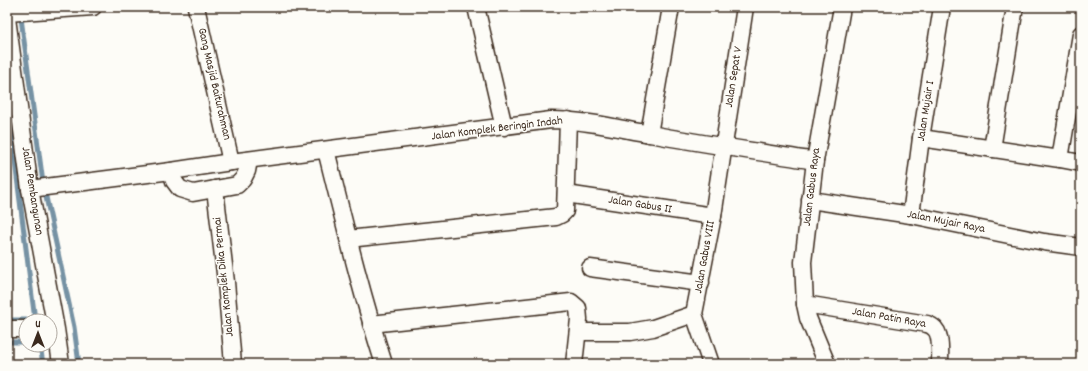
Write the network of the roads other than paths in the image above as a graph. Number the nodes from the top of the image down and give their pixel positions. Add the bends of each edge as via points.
1 (93, 7) edge
2 (196, 7) edge
3 (476, 7) edge
4 (671, 7) edge
5 (745, 7) edge
6 (842, 7) edge
7 (942, 7) edge
8 (1015, 7) edge
9 (7, 13) edge
10 (7, 18) edge
11 (1081, 34) edge
12 (568, 120) junction
13 (504, 127) junction
14 (649, 134) junction
15 (921, 138) junction
16 (723, 147) junction
17 (992, 149) junction
18 (326, 150) junction
19 (1060, 159) junction
20 (249, 160) junction
21 (815, 161) junction
22 (231, 162) junction
23 (1081, 163) edge
24 (171, 171) junction
25 (30, 189) junction
26 (215, 189) junction
27 (566, 194) junction
28 (810, 200) junction
29 (912, 215) junction
30 (713, 216) junction
31 (348, 239) junction
32 (1081, 247) edge
33 (590, 268) dead end
34 (700, 283) junction
35 (806, 304) junction
36 (50, 313) edge
37 (694, 314) junction
38 (371, 324) junction
39 (7, 329) edge
40 (18, 329) edge
41 (578, 332) junction
42 (58, 351) edge
43 (61, 364) edge
44 (233, 364) edge
45 (384, 364) edge
46 (574, 364) edge
47 (711, 364) edge
48 (827, 364) edge
49 (940, 364) edge

1 - 9 street
2 - 22 street, Gang Masjid Baiturahman
3 - 13 street
4 - 14 street
5 - 16 street, Jalan Sepat V
6 - 21 street, Jalan Gabus Raya
7 - 15 street, Jalan Mujair I
8 - 17 street
10 - 25 street, Jalan Pembangunan
11 - 19 street
12 - 13 street, Jalan Komplek Beringin Indah
12 - 14 street
12 - 27 street, Jalan Komplek Beringin Indah
13 - 18 street, Jalan Komplek Beringin Indah
14 - 16 street
15 - 17 street
15 - 29 street, Jalan Mujair I
16 - 21 street
16 - 30 street, Jalan Gabus VIII
17 - 19 street
18 - 20 street, Jalan Komplek Beringin Indah
18 - 31 street
19 - 23 street
20 - 22 street, Jalan Komplek Beringin Indah
20 - 26 street via 243,179 237,185
21 - 28 street, Jalan Gabus Raya
22 - 24 street, Jalan Komplek Beringin Indah
24 - 25 street, Jalan Komplek Beringin Indah
24 - 26 street via 180,189 193,193
25 - 36 street, Jalan Pembangunan
26 - 44 street, Jalan Komplek Dika Permai
27 - 30 street, Jalan Gabus II
27 - 31 street, Jalan Komplek Beringin Indah via 565,211 556,217
28 - 29 street, Jalan Mujair Raya
28 - 35 street, Jalan Gabus Raya via 803,262
29 - 32 street, Jalan Mujair Raya
30 - 34 street, Jalan Gabus VIII
31 - 38 street
33 - 34 street
34 - 37 street, Jalan Gabus VIII
35 - 48 street, Jalan Gabus Raya via 808,318
35 - 49 street, Jalan Patin Raya via 934,327 938,332
37 - 41 street via 653,328 630,332
37 - 47 street, Jalan Gabus VIII
38 - 41 street via 571,302 578,308
38 - 45 street
39 - 40 street
41 - 46 street
42 - 43 street, Jalan Pembangunan

